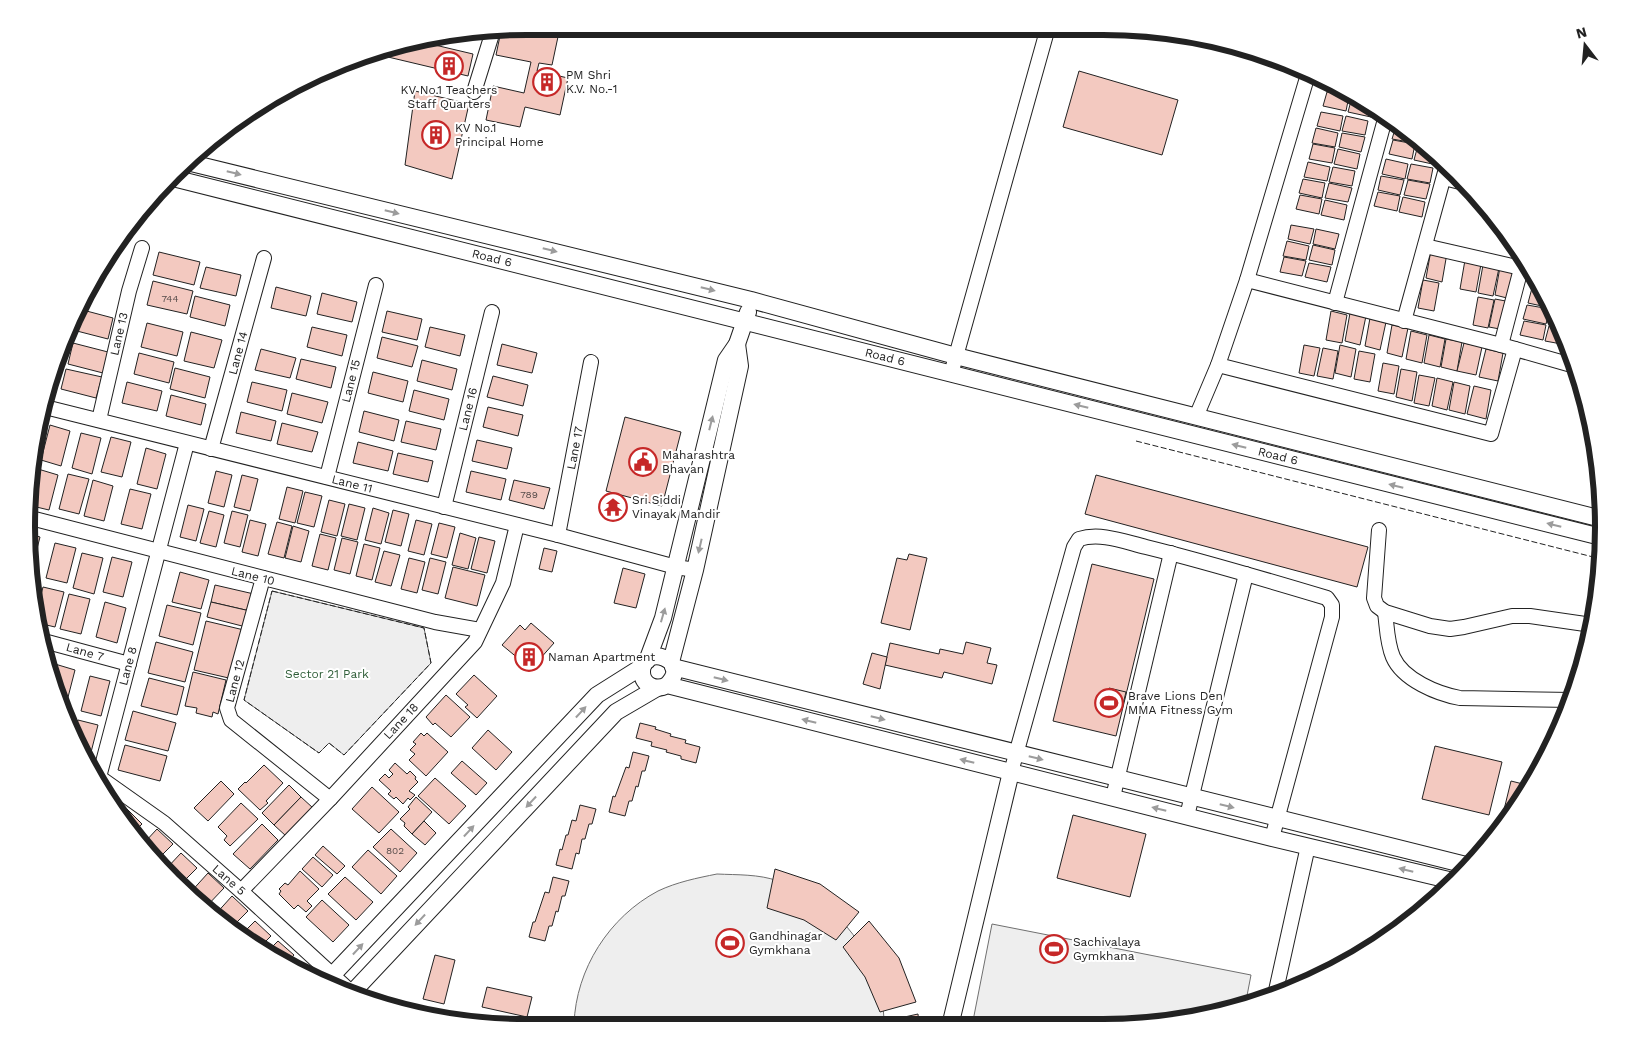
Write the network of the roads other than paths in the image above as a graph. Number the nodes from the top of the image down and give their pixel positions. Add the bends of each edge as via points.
1 (1046, 35) edge
2 (491, 36) edge
3 (1306, 79) edge
4 (474, 92) dead end
5 (1384, 123) edge
6 (195, 164) edge
7 (1445, 173) edge
8 (179, 179) edge
9 (1425, 246) junction
10 (142, 248) dead end
11 (264, 258) dead end
12 (1518, 263) edge
13 (1521, 268) edge
14 (1247, 280) junction
15 (376, 285) dead end
16 (751, 300) junction
17 (1335, 302) junction
18 (492, 312) dead end
19 (745, 321) junction
20 (1404, 321) junction
21 (737, 344) junction
22 (1501, 345) junction
23 (1515, 349) junction
24 (956, 356) junction
25 (591, 362) dead end
26 (1567, 363) edge
27 (1218, 365) junction
28 (951, 374) junction
29 (50, 408) edge
30 (1196, 417) junction
31 (99, 420) junction
32 (187, 442) junction
33 (211, 448) junction
34 (327, 477) junction
35 (444, 507) junction
36 (1595, 517) edge
37 (35, 519) edge
38 (517, 525) junction
39 (1379, 530) dead end
40 (558, 535) junction
41 (1595, 535) edge
42 (158, 552) junction
43 (1171, 553) junction
44 (676, 567) junction
45 (695, 570) junction
46 (1246, 574) junction
47 (263, 578) junction
48 (1385, 612) junction
49 (1586, 624) edge
50 (480, 630) junction
51 (49, 642) edge
52 (645, 663) junction
53 (129, 664) junction
54 (672, 664) junction
55 (662, 687) junction
56 (1564, 700) edge
57 (1015, 752) junction
58 (532, 764) junction
59 (99, 770) edge
60 (1011, 772) junction
61 (1118, 778) junction
62 (551, 781) junction
63 (109, 786) edge
64 (1112, 797) junction
65 (1192, 797) junction
66 (330, 799) junction
67 (1187, 816) junction
68 (1278, 818) junction
69 (1272, 838) junction
70 (1308, 846) junction
71 (1461, 864) edge
72 (423, 880) junction
73 (1446, 880) edge
74 (241, 890) junction
75 (442, 897) junction
76 (322, 974) edge
77 (330, 978) edge
78 (1277, 987) edge
79 (356, 988) edge
80 (952, 1019) edge

1 - 24 street
2 - 4 street
3 - 14 street
5 - 17 street
6 -> 16 street, Road 6
7 - 9 street
8 - 19 street, Road 6
9 - 12 street
9 - 20 street
10 - 31 street, Lane 13
11 - 33 street, Lane 14
13 - 22 street
14 - 17 street
14 - 27 street
15 - 34 street, Lane 15
16 - 19 street
16 - 24 street, Road 6
17 - 20 street
18 - 35 street, Lane 16
19 - 21 street
19 - 28 street, Road 6
20 - 22 street
44 -> 21 street via 726,360
21 -> 45 street via 740,366
22 - 23 street
23 - 26 street
23 - 27 street via 1491,434
24 - 28 street
24 - 30 street, Road 6
25 - 40 street, Lane 17
27 - 30 street
41 -> 28 street, Road 6
29 - 31 street, Lane 11
30 - 36 street, Road 6
31 - 32 street, Lane 11
32 - 33 street, Lane 11
32 - 42 street
33 - 34 street, Lane 11
34 - 35 street, Lane 11
35 - 38 street, Lane 11
37 - 42 street, Lane 10
38 - 40 street, Lane 11
38 - 50 street, Lane 18 via 503,583
39 - 48 street via 1374,598 1377,606
40 - 44 street, Lane 11
42 - 47 street, Lane 10
42 - 53 street, Lane 8
43 - 46 street
43 - 57 street via 1107,538 1089,536 1079,539
43 - 61 street
44 - 45 street, Lane 11
52 -> 44 street
45 - 54 street
46 - 65 street
46 - 68 street via 1327,598 1332,605 1332,616
47 - 50 street, Lane 10 via 434,622
47 - 66 street, Lane 12 via 227,708 228,715
48 - 49 street via 1450,629 1530,616
48 - 56 street via 1393,658 1427,688 1460,698
50 - 66 street, Lane 18 via 475,642
51 - 53 street, Lane 7
52 - 54 street via 662,656
52 - 55 street via 644,681 648,685
58 -> 52 street via 597,695
53 - 59 street, Lane 8
54 - 55 street via 674,677
54 -> 57 street
60 -> 55 street
55 - 62 street via 616,712
57 - 60 street
57 -> 61 street
58 - 62 street
72 -> 58 street
60 - 64 street
60 - 80 street
61 - 64 street
61 - 65 street
62 -> 75 street
63 - 74 street, Lane 5 via 164,823
67 -> 64 street
65 - 67 street
65 -> 68 street
66 - 74 street, Lane 18
67 - 69 street
68 - 69 street
68 - 71 street
69 - 70 street
73 -> 70 street
70 - 78 street
72 - 75 street
77 -> 72 street
74 - 76 street, Lane 5
75 -> 79 street

